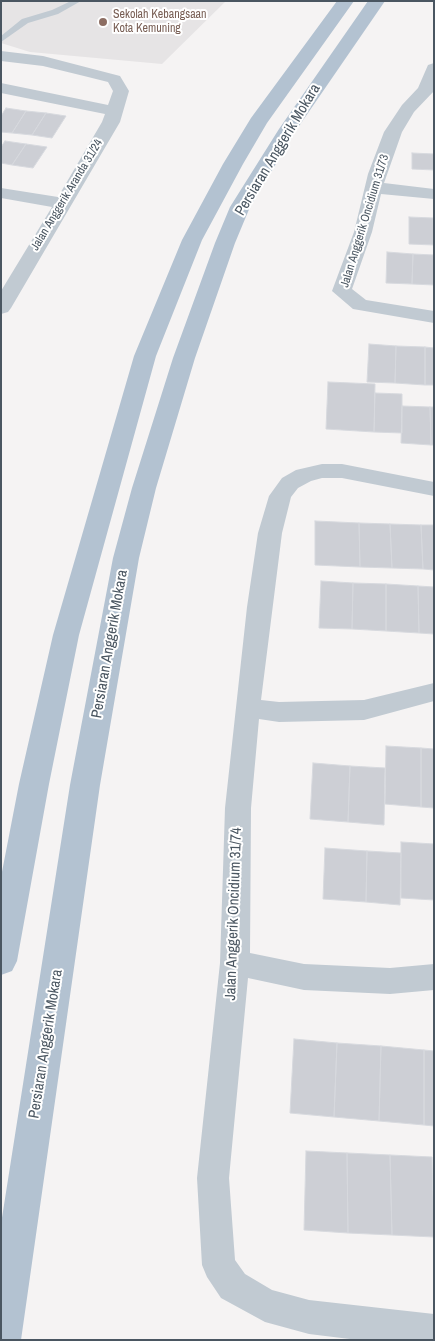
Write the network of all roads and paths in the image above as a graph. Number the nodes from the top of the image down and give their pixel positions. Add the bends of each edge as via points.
1 (77, 1) edge
2 (346, 1) edge
3 (376, 1) edge
4 (1, 40) edge
5 (6, 54) edge
6 (434, 68) edge
7 (1, 88) edge
8 (430, 90) edge
9 (115, 110) junction
10 (374, 187) junction
11 (1, 193) edge
12 (434, 194) edge
13 (62, 202) junction
14 (4, 297) edge
15 (434, 317) edge
16 (434, 489) edge
17 (434, 692) edge
18 (247, 708) junction
19 (1, 961) edge
20 (235, 963) junction
21 (434, 978) edge
22 (434, 1331) edge
23 (2, 1340) edge

1 - 4 lane via 25,21
2 - 19 main road, Persiaran Anggerik Mokara via 258,122 233,164 192,240 144,356 66,635
3 - 23 main road, Persiaran Anggerik Mokara via 293,121 240,208 184,358 144,488 126,558 85,785
5 - 9 street, Jalan Anggerik Aranda 31/24 via 114,79 121,91
6 - 8 street, Jalan Anggerik Oncidium 31/73
7 - 9 street
8 - 10 street, Jalan Anggerik Oncidium 31/73 via 408,109 393,132
9 - 13 street, Jalan Anggerik Aranda 31/24
10 - 12 street
10 - 15 street, Jalan Anggerik Oncidium 31/73 via 342,291 360,305
11 - 13 street
13 - 14 street, Jalan Anggerik Aranda 31/24
16 - 18 street, Jalan Anggerik Oncidium 31/74 via 342,471 304,475 290,484 280,496 270,533
17 - 18 street via 364,710 280,712
18 - 20 street, Jalan Anggerik Oncidium 31/74 via 238,808
20 - 21 street via 304,977 390,981
20 - 22 street, Jalan Anggerik Oncidium 31/74 via 213,1178 219,1265 233,1286 265,1305 309,1317

